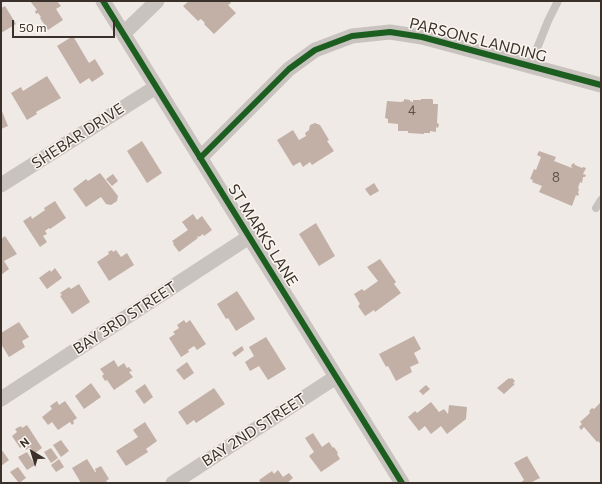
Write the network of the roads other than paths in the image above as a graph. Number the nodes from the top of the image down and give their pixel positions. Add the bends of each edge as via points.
1 (103, 1) edge
2 (157, 1) edge
3 (558, 1) edge
4 (124, 33) junction
5 (530, 66) junction
6 (601, 85) edge
7 (156, 87) junction
8 (200, 158) junction
9 (1, 185) edge
10 (601, 200) edge
11 (596, 208) dead end
12 (249, 237) junction
13 (336, 377) junction
14 (1, 400) edge
15 (173, 483) edge
16 (402, 483) edge

1 - 4 street, ST MARKS LANE
2 - 4 street
3 - 5 lane
4 - 7 street, ST MARKS LANE
5 - 6 street, PARSONS LANDING
5 - 8 street, PARSONS LANDING via 422,37 390,32 352,36 315,50 289,69
7 - 8 street, ST MARKS LANE
7 - 9 street, SHEBAR DRIVE
8 - 12 street, ST MARKS LANE
10 - 11 lane
12 - 13 street, ST MARKS LANE
12 - 14 street, BAY 3RD STREET
13 - 15 street, BAY 2ND STREET
13 - 16 street, ST MARKS LANE

